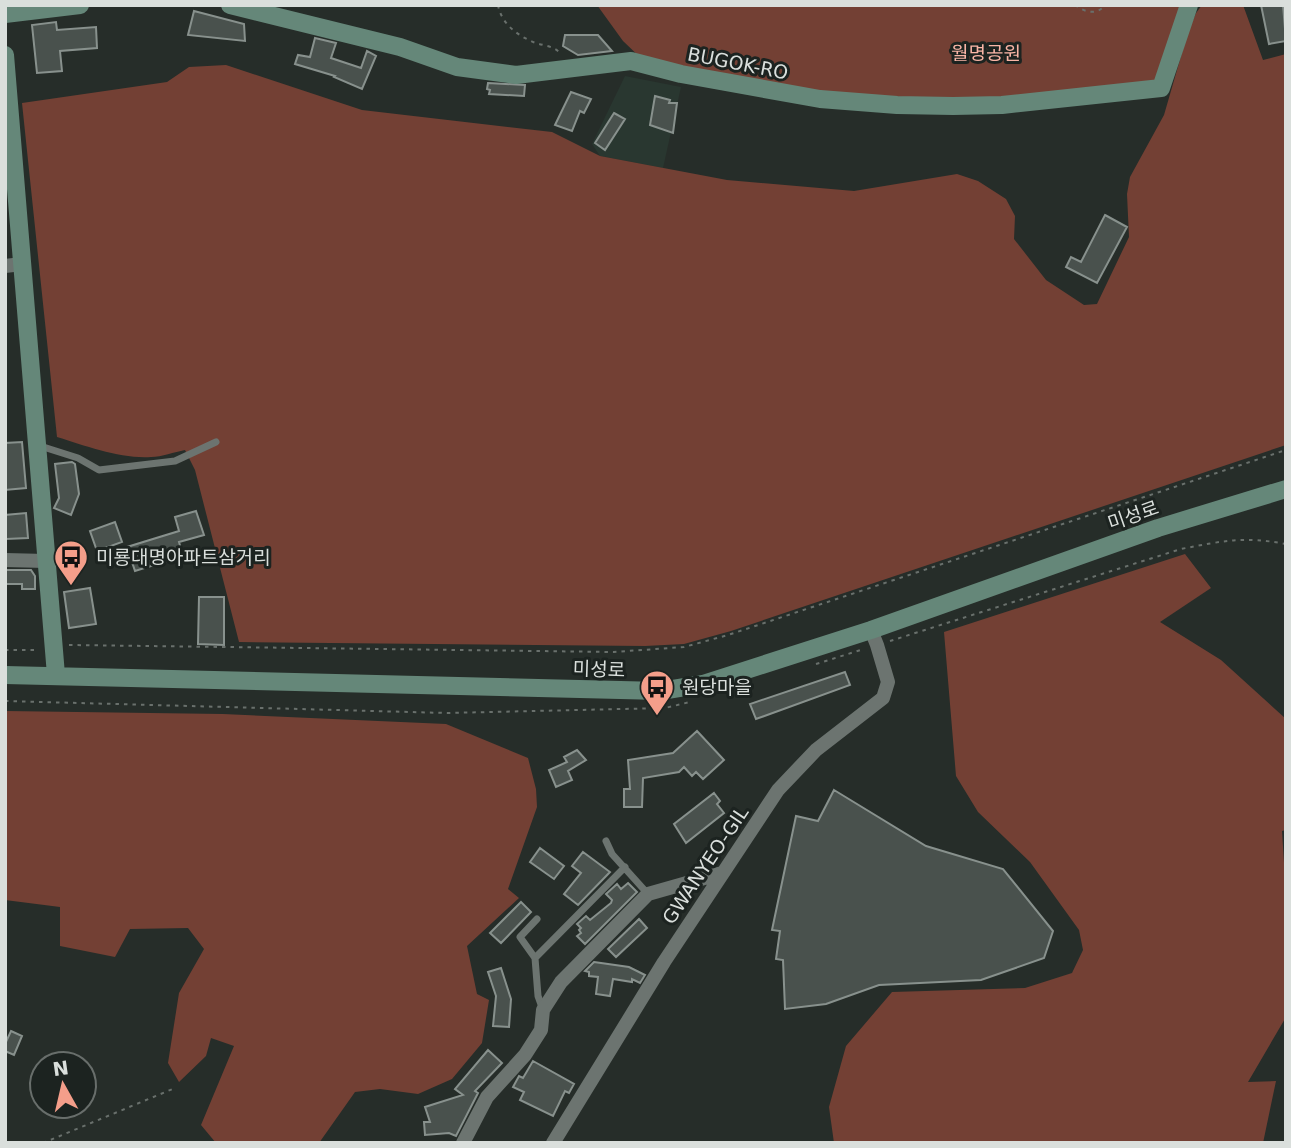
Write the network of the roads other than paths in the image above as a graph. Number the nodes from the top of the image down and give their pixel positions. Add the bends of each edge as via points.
1 (80, 5) edge
2 (230, 5) edge
3 (1189, 5) edge
4 (5, 14) edge
5 (5, 55) edge
6 (13, 265) edge
7 (216, 442) dead end
8 (37, 445) junction
9 (1286, 489) edge
10 (5, 560) edge
11 (46, 561) junction
12 (874, 638) junction
13 (5, 675) edge
14 (56, 675) junction
15 (606, 841) dead end
16 (625, 867) junction
17 (722, 873) junction
18 (648, 894) junction
19 (537, 919) dead end
20 (536, 958) junction
21 (543, 1010) junction
22 (463, 1143) edge
23 (553, 1143) edge

1 - 4 street
2 - 3 street, BUGOK-RO via 400,47 457,67 516,75 631,61 763,90 897,105 1002,105 1161,88
5 - 6 street
6 - 8 street
7 - 8 lane via 175,461 99,470
8 - 11 street
9 - 12 street, 미성로 via 1157,528
10 - 11 street
11 - 14 street
12 - 14 street, 미성로 via 661,691
12 - 17 street, GWANYEO-GIL via 888,682 883,698 816,750 778,790
13 - 14 street, 미성로
15 - 16 lane
16 - 18 lane
16 - 20 lane
17 - 18 street
17 - 23 street, GWANYEO-GIL
18 - 21 street via 561,982
19 - 20 lane via 520,937
20 - 21 lane
21 - 22 street via 541,1030 487,1097

